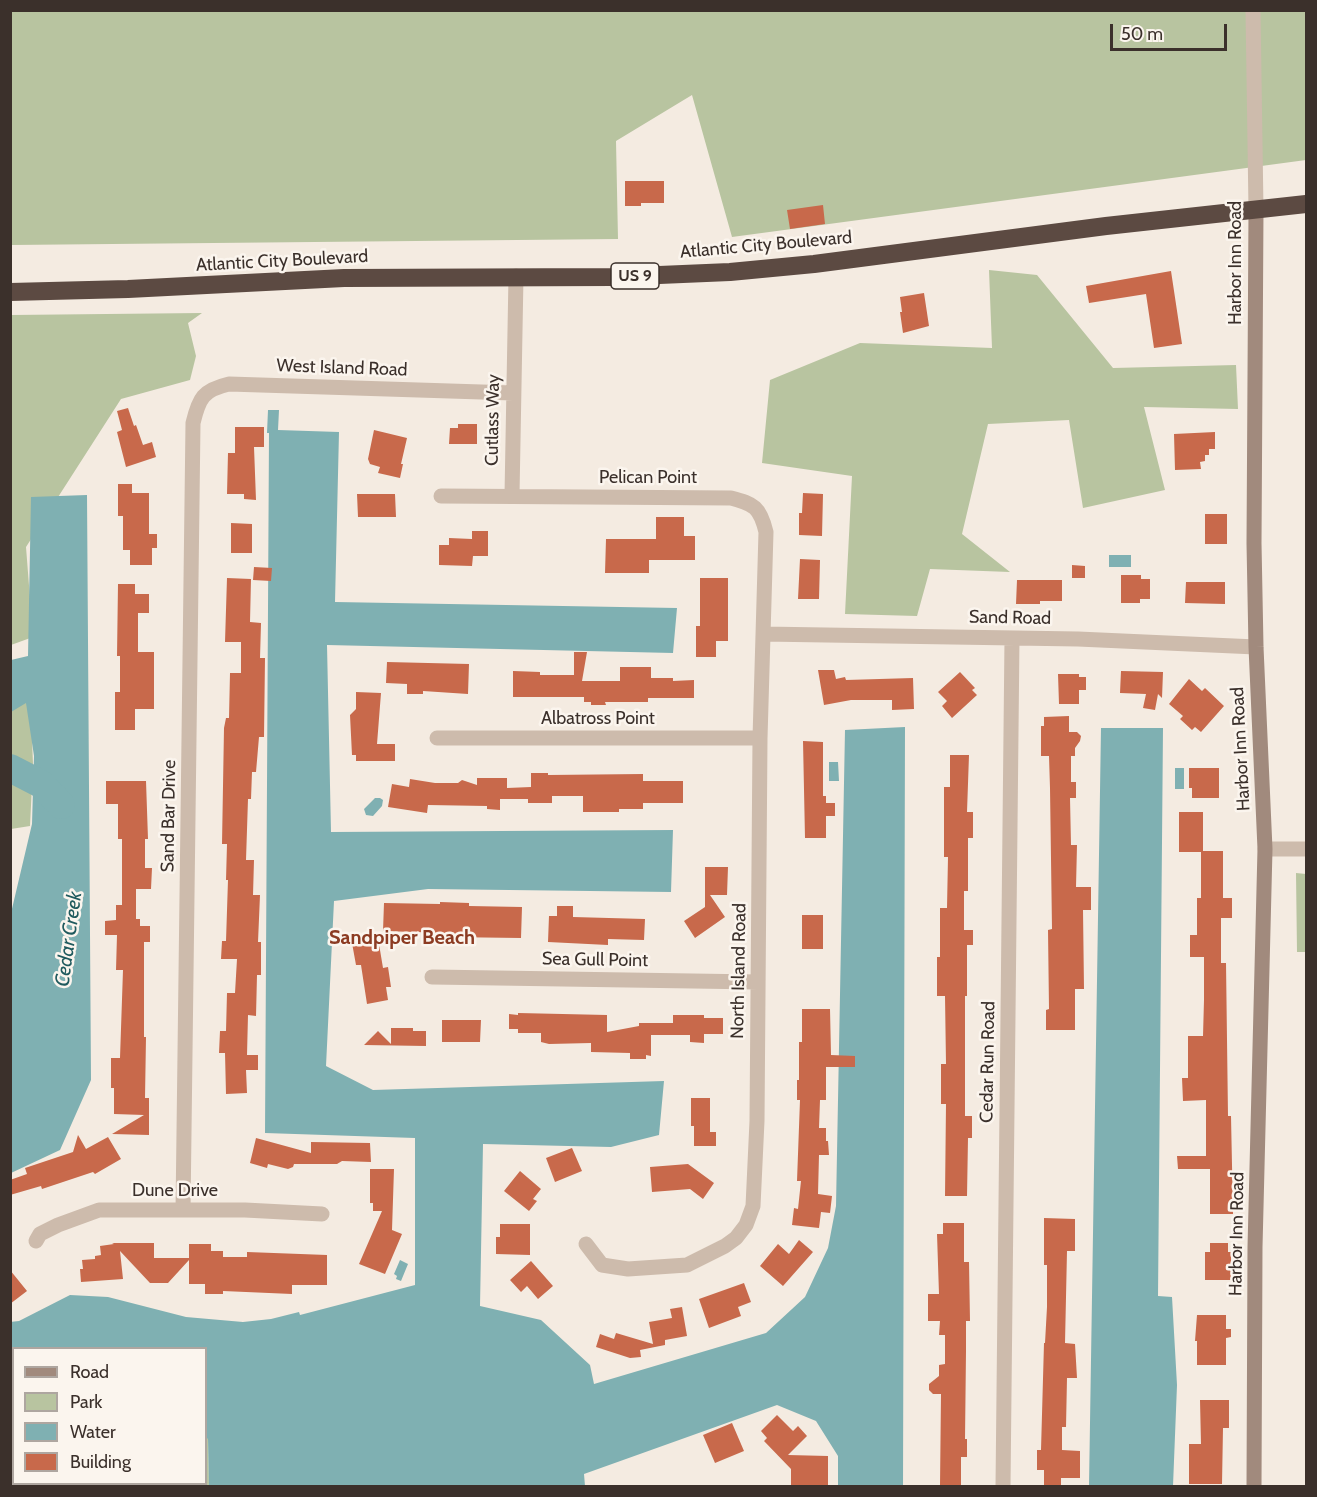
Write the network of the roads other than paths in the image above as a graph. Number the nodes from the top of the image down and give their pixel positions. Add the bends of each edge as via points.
1 (1253, 10) edge
2 (1306, 204) edge
3 (1256, 210) junction
4 (516, 276) junction
5 (10, 292) edge
6 (513, 393) junction
7 (193, 423) joint
8 (512, 495) junction
9 (441, 496) dead end
10 (766, 532) joint
11 (763, 634) junction
12 (1012, 638) junction
13 (1256, 647) junction
14 (437, 738) dead end
15 (760, 738) junction
16 (1265, 849) junction
17 (1306, 849) edge
18 (432, 977) dead end
19 (758, 982) junction
20 (183, 1210) junction
21 (322, 1214) dead end
22 (36, 1241) dead end
23 (586, 1244) dead end
24 (1003, 1486) edge
25 (1254, 1486) edge

1 - 3 street, Harbor Inn Road
2 - 3 highway, Atlantic City Boulevard / US 9
3 - 4 highway, Atlantic City Boulevard / US 9 via 730,272
3 - 13 main road, Harbor Inn Road
4 - 5 highway, Atlantic City Boulevard / US 9 via 344,278
4 - 6 street, Cutlass Way
6 - 7 street, West Island Road via 229,384 204,394
6 - 8 street, Cutlass Way
7 - 20 street, Sand Bar Drive
8 - 9 street
8 - 10 street, Pelican Point via 731,498 751,503 762,516
10 - 11 street, North Island Road
11 - 12 street, Sand Road
11 - 15 street, North Island Road
12 - 13 street, Sand Road
12 - 24 street, Cedar Run Road
13 - 16 main road, Harbor Inn Road
14 - 15 street, Albatross Point
15 - 19 street, North Island Road
16 - 17 street
16 - 25 main road, Harbor Inn Road via 1255,1247
18 - 19 street, Sea Gull Point
19 - 23 street, North Island Road via 753,1206 746,1225 725,1246 687,1265 628,1269 602,1265
20 - 21 street, Dune Drive
20 - 22 street, Dune Drive via 99,1210 58,1225 40,1234

